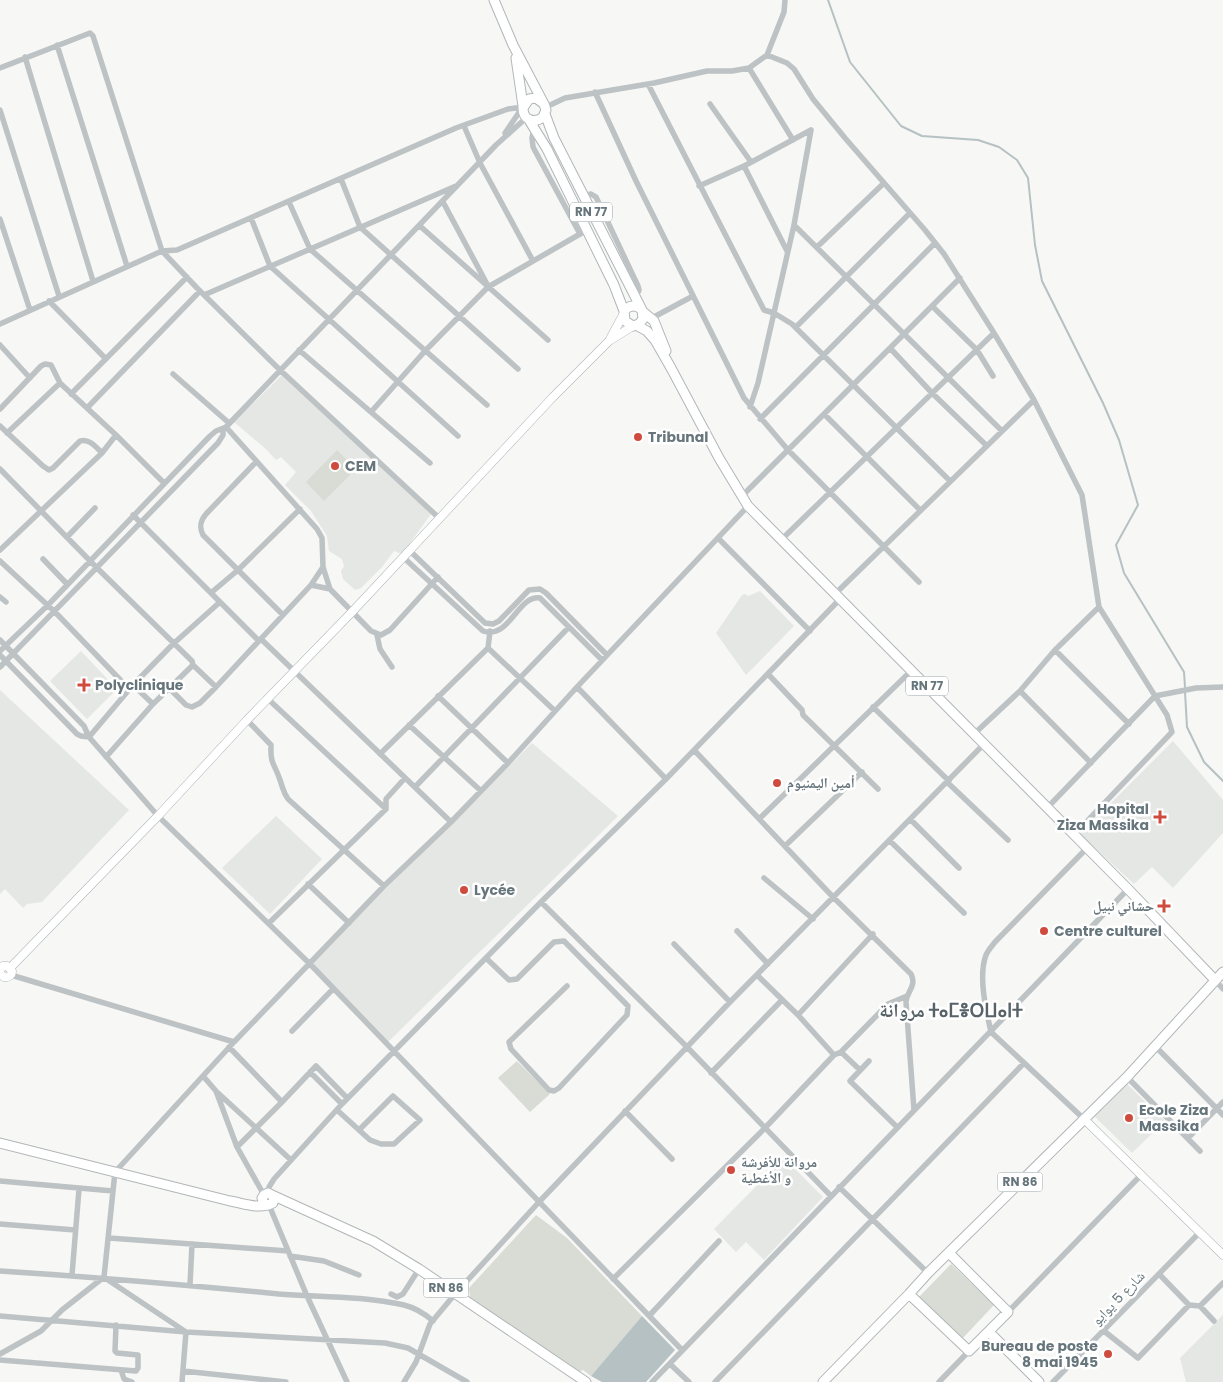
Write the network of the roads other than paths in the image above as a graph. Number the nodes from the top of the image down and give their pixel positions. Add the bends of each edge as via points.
1 (494, 0) edge
2 (785, 0) edge
3 (57, 45) junction
4 (513, 45) junction
5 (767, 55) junction
6 (25, 57) junction
7 (0, 68) edge
8 (750, 68) junction
9 (648, 84) junction
10 (595, 92) junction
11 (710, 104) dead end
12 (523, 107) junction
13 (545, 108) junction
14 (0, 110) edge
15 (530, 122) junction
16 (464, 126) junction
17 (793, 140) junction
18 (496, 145) junction
19 (752, 162) junction
20 (480, 163) junction
21 (744, 166) junction
22 (341, 179) junction
23 (884, 183) junction
24 (460, 184) junction
25 (699, 186) junction
26 (289, 202) junction
27 (443, 202) junction
28 (910, 213) junction
29 (251, 218) junction
30 (0, 219) edge
31 (794, 225) junction
32 (420, 226) junction
33 (360, 227) junction
34 (584, 232) junction
35 (935, 243) junction
36 (816, 247) junction
37 (310, 249) junction
38 (162, 251) junction
39 (787, 251) junction
40 (391, 255) junction
41 (533, 261) junction
42 (127, 266) junction
43 (270, 266) junction
44 (846, 276) junction
45 (187, 277) junction
46 (960, 278) junction
47 (93, 281) junction
48 (488, 287) junction
49 (356, 291) junction
50 (202, 293) junction
51 (59, 296) junction
52 (693, 296) junction
53 (49, 301) junction
54 (874, 303) junction
55 (932, 306) junction
56 (30, 310) junction
57 (641, 310) junction
58 (624, 313) junction
59 (774, 313) junction
60 (0, 316) edge
61 (459, 316) junction
62 (652, 318) junction
63 (329, 319) junction
64 (1, 324) edge
65 (634, 326) junction
66 (796, 327) junction
67 (994, 333) junction
68 (904, 334) junction
69 (548, 340) dead end
70 (609, 341) junction
71 (0, 344) edge
72 (890, 348) junction
73 (299, 350) junction
74 (977, 350) junction
75 (426, 351) junction
76 (824, 356) junction
77 (106, 359) junction
78 (672, 368) junction
79 (518, 369) dead end
80 (280, 370) junction
81 (173, 374) dead end
82 (993, 376) dead end
83 (30, 378) junction
84 (948, 378) junction
85 (398, 382) junction
86 (60, 383) junction
87 (853, 385) junction
88 (932, 393) junction
89 (71, 394) junction
90 (1034, 400) junction
91 (487, 405) dead end
92 (750, 407) junction
93 (87, 408) junction
94 (0, 410) edge
95 (371, 412) junction
96 (824, 414) junction
97 (760, 419) junction
98 (0, 426) edge
99 (226, 426) junction
100 (897, 428) junction
101 (1002, 430) junction
102 (7, 432) junction
103 (116, 435) junction
104 (458, 436) dead end
105 (986, 445) junction
106 (788, 450) junction
107 (102, 453) junction
108 (868, 456) junction
109 (256, 462) junction
110 (430, 463) dead end
111 (0, 469) edge
112 (950, 481) junction
113 (164, 483) junction
114 (830, 493) junction
115 (742, 496) junction
116 (748, 506) junction
117 (95, 508) dead end
118 (300, 509) junction
119 (920, 510) junction
120 (41, 511) junction
121 (133, 515) junction
122 (439, 518) junction
123 (141, 523) junction
124 (67, 538) junction
125 (718, 538) junction
126 (782, 539) junction
127 (883, 546) junction
128 (0, 550) edge
129 (409, 550) junction
130 (403, 557) junction
131 (43, 559) dead end
132 (0, 561) edge
133 (90, 561) junction
134 (323, 566) junction
135 (97, 568) junction
136 (238, 570) junction
137 (438, 577) junction
138 (919, 582) dead end
139 (67, 584) junction
140 (432, 584) junction
141 (311, 585) junction
142 (330, 590) junction
143 (212, 592) junction
144 (838, 595) junction
145 (0, 596) edge
146 (6, 602) dead end
147 (220, 602) junction
148 (48, 605) junction
149 (1099, 607) junction
150 (55, 612) junction
151 (352, 612) junction
152 (283, 615) junction
153 (490, 624) junction
154 (569, 627) junction
155 (810, 631) junction
156 (490, 633) junction
157 (377, 635) junction
158 (0, 640) edge
159 (260, 640) junction
160 (173, 644) junction
161 (5, 646) junction
162 (488, 648) junction
163 (1055, 650) junction
164 (0, 651) edge
165 (13, 654) junction
166 (0, 655) edge
167 (607, 655) junction
168 (602, 660) junction
169 (6, 661) junction
170 (193, 665) junction
171 (0, 667) edge
172 (392, 667) dead end
173 (912, 670) junction
174 (295, 672) junction
175 (768, 674) junction
176 (521, 678) junction
177 (131, 687) junction
178 (216, 687) junction
179 (577, 687) junction
180 (1223, 687) edge
181 (170, 688) junction
182 (1020, 691) junction
183 (438, 696) junction
184 (1155, 696) junction
185 (268, 699) junction
186 (153, 704) junction
187 (873, 707) junction
188 (555, 712) junction
189 (247, 720) junction
190 (1128, 724) junction
191 (409, 725) junction
192 (472, 729) junction
193 (975, 733) junction
194 (89, 737) junction
195 (984, 744) junction
196 (834, 745) junction
197 (694, 750) junction
198 (380, 754) junction
199 (443, 757) junction
200 (106, 758) junction
201 (1091, 762) junction
202 (508, 764) junction
203 (862, 772) junction
204 (405, 778) junction
205 (666, 779) junction
206 (948, 782) junction
207 (414, 787) junction
208 (878, 788) dead end
209 (481, 791) junction
210 (1047, 808) junction
211 (386, 809) junction
212 (158, 816) junction
213 (760, 818) junction
214 (910, 820) junction
215 (451, 822) junction
216 (1074, 835) junction
217 (1008, 840) dead end
218 (890, 841) junction
219 (786, 845) junction
220 (1086, 848) junction
221 (345, 849) junction
222 (959, 868) dead end
223 (764, 878) dead end
224 (308, 884) junction
225 (384, 886) junction
226 (1128, 888) junction
227 (833, 896) junction
228 (541, 902) junction
229 (964, 913) dead end
230 (813, 919) junction
231 (269, 923) junction
232 (348, 923) junction
233 (737, 932) dead end
234 (873, 934) junction
235 (674, 944) dead end
236 (486, 958) junction
237 (310, 964) junction
238 (768, 964) junction
239 (11, 971) junction
240 (1, 972) edge
241 (1223, 972) edge
242 (757, 975) junction
243 (1215, 980) junction
244 (567, 986) dead end
245 (333, 989) junction
246 (1223, 989) edge
247 (907, 996) junction
248 (782, 1000) junction
249 (730, 1002) junction
250 (798, 1015) junction
251 (292, 1031) dead end
252 (991, 1032) junction
253 (232, 1045) junction
254 (1156, 1046) junction
255 (686, 1047) junction
256 (395, 1052) junction
257 (841, 1052) junction
258 (834, 1055) junction
259 (869, 1061) dead end
260 (1024, 1063) junction
261 (860, 1070) junction
262 (310, 1072) junction
263 (711, 1073) junction
264 (203, 1076) junction
265 (1126, 1077) junction
266 (216, 1091) junction
267 (347, 1098) junction
268 (282, 1102) junction
269 (1223, 1102) edge
270 (342, 1104) junction
271 (1216, 1108) junction
272 (337, 1110) junction
273 (914, 1110) junction
274 (625, 1111) junction
275 (1223, 1115) edge
276 (1084, 1119) junction
277 (897, 1127) junction
278 (255, 1128) junction
279 (764, 1129) junction
280 (359, 1130) junction
281 (1188, 1138) junction
282 (0, 1143) edge
283 (237, 1147) junction
284 (1200, 1151) dead end
285 (291, 1160) junction
286 (672, 1160) dead end
287 (114, 1172) junction
288 (1141, 1175) junction
289 (0, 1181) edge
290 (839, 1187) junction
291 (79, 1188) junction
292 (113, 1191) junction
293 (830, 1196) junction
294 (268, 1200) junction
295 (539, 1202) junction
296 (874, 1220) junction
297 (0, 1224) edge
298 (75, 1230) junction
299 (1200, 1232) junction
300 (109, 1238) junction
301 (719, 1241) dead end
302 (192, 1244) junction
303 (948, 1253) junction
304 (289, 1254) junction
305 (1223, 1255) edge
306 (419, 1269) junction
307 (0, 1271) edge
308 (928, 1273) junction
309 (1159, 1274) junction
310 (359, 1275) dead end
311 (72, 1276) junction
312 (104, 1277) junction
313 (613, 1279) junction
314 (1223, 1283) edge
315 (190, 1285) junction
316 (391, 1294) dead end
317 (455, 1294) junction
318 (910, 1294) junction
319 (307, 1296) junction
320 (1189, 1305) junction
321 (1200, 1306) junction
322 (1008, 1312) junction
323 (0, 1316) edge
324 (650, 1316) junction
325 (51, 1321) junction
326 (433, 1321) junction
327 (1214, 1321) dead end
328 (116, 1325) junction
329 (1104, 1331) junction
330 (186, 1332) junction
331 (989, 1332) junction
332 (327, 1341) junction
333 (682, 1350) junction
334 (969, 1351) junction
335 (0, 1354) edge
336 (419, 1354) junction
337 (0, 1360) edge
338 (670, 1364) junction
339 (121, 1370) junction
340 (183, 1371) junction
341 (223, 1379) edge
342 (132, 1382) edge
343 (182, 1382) edge
344 (286, 1382) edge
345 (347, 1382) edge
346 (404, 1382) edge
347 (467, 1382) edge
348 (586, 1382) edge
349 (652, 1382) edge
350 (689, 1382) edge
351 (715, 1382) edge
352 (823, 1382) edge
353 (939, 1382) edge
354 (1039, 1382) edge
355 (1053, 1382) edge

1 - 4 main road, RN 77
2 - 5 street via 784,12
3 - 6 street
3 - 38 street via 90,33 93,36
3 - 42 street
4 - 12 main road, RN 77
4 - 13 main road, RN 77
5 - 8 street
5 - 23 street via 794,69 813,99
6 - 7 street
6 - 47 street
8 - 9 street via 707,71
8 - 17 street
9 - 10 street
9 - 25 street
10 - 13 street via 565,98
10 - 52 street
11 - 19 street
12 - 13 main road via 532,98 540,99
12 - 15 main road, RN 77
12 - 16 street via 508,109
12 - 18 street
13 - 15 main road via 540,119
13 - 57 main road, RN 77 via 551,131
14 - 51 street
15 - 18 street
15 - 34 main road, RN 77 via 547,149
16 - 20 street
16 - 22 street
17 - 19 street
17 - 31 street via 811,130
18 - 20 street
19 - 21 street
20 - 24 street
20 - 41 street
21 - 25 street
21 - 39 street
22 - 26 street
22 - 33 street
23 - 28 street
23 - 36 street
24 - 27 street
24 - 33 street
25 - 59 street via 764,310
26 - 29 street
26 - 37 street
27 - 32 street
27 - 48 street
28 - 35 street
28 - 44 street
29 - 38 street via 177,250
29 - 43 street
30 - 56 street
31 - 36 street
31 - 39 street
32 - 40 street
32 - 48 street
33 - 37 street
33 - 40 street
34 - 41 street
34 - 58 main road, RN 77 via 614,285
35 - 46 street
35 - 54 street
36 - 44 street
37 - 43 street
37 - 49 street
38 - 42 street
38 - 45 street
39 - 59 street
40 - 49 street
40 - 61 street
41 - 48 street
42 - 47 street
43 - 50 street
43 - 63 street
44 - 54 street
44 - 66 street
45 - 50 street
45 - 77 street
46 - 55 street
46 - 67 street
47 - 51 street
48 - 61 street
48 - 69 street
49 - 63 street
49 - 75 street
50 - 80 street
50 - 93 street
51 - 53 street
52 - 62 street
52 - 92 street
53 - 56 street
53 - 77 street
54 - 68 street
54 - 76 street
55 - 68 street
55 - 74 street
56 - 64 street
57 - 58 main road via 633,306
57 - 62 main road
57 - 65 main road via 643,319
58 - 65 main road via 625,321
58 - 70 main road
59 - 66 street
59 - 92 street
60 - 64 street
61 - 75 street
61 - 79 street
62 - 78 main road, RN 77
63 - 73 street
63 - 85 street
65 - 70 main road
65 - 78 main road, RN 77 via 650,334
66 - 76 street
67 - 74 street
67 - 90 street
68 - 72 street
68 - 84 street
70 - 122 main road
71 - 83 street
72 - 87 street
72 - 88 street
73 - 80 street
73 - 95 street
74 - 82 street
74 - 84 street
75 - 85 street
75 - 91 street
76 - 87 street
76 - 97 street
77 - 89 street
78 - 115 main road, RN 77
80 - 99 street
80 - 122 street
81 - 99 street
83 - 86 street via 45,364 51,365
83 - 94 street
84 - 88 street
84 - 101 street
85 - 95 street
85 - 104 street
86 - 89 street
86 - 102 street
87 - 96 street
87 - 100 street
88 - 100 street
88 - 105 street
89 - 93 street
90 - 101 street
90 - 149 street via 1082,495
92 - 97 street
93 - 103 street
95 - 110 street
96 - 106 street
96 - 108 street
97 - 106 street
98 - 102 street
99 - 109 street
99 - 113 street via 213,433
99 - 123 street via 218,443
100 - 108 street
100 - 112 street
101 - 105 street
102 - 107 street via 49,470 80,441 89,441
103 - 107 street
103 - 113 street
105 - 112 street
106 - 114 street
106 - 115 street
107 - 120 street
108 - 114 street
108 - 119 street
109 - 118 street
109 - 136 street via 201,522 203,535
111 - 120 street
112 - 119 street
113 - 121 street
114 - 126 street
114 - 127 street
115 - 116 main road, RN 77
116 - 125 street
116 - 126 main road, RN 77
117 - 124 street
118 - 134 street via 322,538
118 - 136 street
119 - 127 street
120 - 124 street
120 - 128 street
121 - 123 street
121 - 133 street
122 - 129 main road
123 - 135 street
123 - 143 street
124 - 133 street
125 - 155 street
125 - 167 street
126 - 144 main road, RN 77
127 - 138 street
127 - 144 street
129 - 130 main road
129 - 137 street
130 - 140 street
130 - 151 main road
131 - 139 street
132 - 148 street
133 - 135 street
133 - 139 street
134 - 141 street
134 - 142 street
135 - 150 street
135 - 160 street
136 - 143 street
136 - 152 street
137 - 140 street
137 - 153 street via 481,620
139 - 148 street
140 - 156 street via 480,630
140 - 157 street via 387,633
141 - 142 street
141 - 152 street
142 - 151 street
143 - 147 street
144 - 155 street
144 - 173 main road, RN 77
145 - 146 street
147 - 159 street
147 - 160 street
148 - 150 street
148 - 161 street
149 - 163 street
149 - 184 street
150 - 165 street
150 - 177 street
151 - 157 street
151 - 174 main road
152 - 159 street
153 - 156 street
153 - 167 street via 499,621 529,590 540,589
154 - 156 street via 543,600 536,598 529,600 500,630
154 - 168 street
154 - 176 street
155 - 175 street
156 - 162 street
157 - 172 street via 384,656
158 - 161 street
159 - 174 street
159 - 178 street
160 - 170 street
160 - 177 street
161 - 164 street
161 - 165 street
162 - 176 street
162 - 183 street
163 - 182 street
163 - 190 street
165 - 169 street
165 - 194 street via 84,726
166 - 169 street
167 - 168 street
168 - 179 street
169 - 171 street
169 - 194 street via 77,734
170 - 178 street
170 - 181 street
173 - 187 street
173 - 193 main road, RN 77
174 - 185 main road
174 - 198 street
175 - 196 street
175 - 197 street
176 - 188 street
176 - 192 street
177 - 186 street
177 - 194 street
178 - 181 street via 192,707
179 - 188 street
179 - 205 street
180 - 184 street via 1196,688
181 - 186 street
182 - 193 street
182 - 201 street
183 - 191 street
183 - 192 street
184 - 190 street
184 - 216 street via 1167,715 1172,732
185 - 189 main road
185 - 211 street
186 - 200 street
187 - 196 street
187 - 206 street
188 - 202 street
189 - 212 main road
189 - 221 street via 271,745 270,760 288,799
190 - 201 street
191 - 198 street
191 - 199 street
192 - 199 street
192 - 202 street
193 - 195 main road, RN 77
194 - 200 street
195 - 206 street
195 - 210 main road, RN 77
196 - 203 street
196 - 213 street
197 - 205 street
197 - 213 street
198 - 204 street
199 - 207 street
199 - 209 street
200 - 212 street
201 - 210 street
202 - 209 street
203 - 208 street
203 - 219 street
204 - 207 street
204 - 211 street via 386,799
205 - 228 street
206 - 214 street
206 - 217 street
207 - 215 street
209 - 215 street
210 - 216 main road, RN 77
211 - 221 street
212 - 231 street
212 - 239 main road
213 - 219 street
214 - 218 street
214 - 222 street
215 - 225 street
216 - 220 main road, RN 77
218 - 227 street
218 - 229 street
219 - 227 street
220 - 226 main road, RN 77
220 - 252 street via 987,952 983,977
221 - 224 street
221 - 225 street
223 - 230 street
224 - 231 street
224 - 232 street
225 - 232 street
226 - 243 main road, RN 77
226 - 252 street
227 - 230 street
227 - 234 street
228 - 236 street
228 - 255 street
230 - 238 street
231 - 237 street
232 - 237 street
233 - 238 street
234 - 247 street via 914,979
234 - 250 street
235 - 249 street
236 - 244 street via 513,981 554,942 564,941 628,1006 627,1015 554,1091 549,1090 511,1049 509,1042
236 - 256 street
237 - 245 street
237 - 253 street
238 - 242 street
239 - 240 main road via 7,966
239 - 253 street
241 - 243 main road, RN 86
242 - 248 street
242 - 249 street
243 - 246 street
243 - 254 main road, RN 86
245 - 251 street
245 - 256 street
247 - 257 street via 888,1004
247 - 273 street
248 - 250 street
248 - 263 street
249 - 255 street
250 - 258 street
252 - 260 street
252 - 273 street
253 - 264 street
253 - 268 street
254 - 265 main road, RN 86
254 - 271 street
255 - 263 street
255 - 274 street
256 - 267 street
256 - 295 street
257 - 258 street
257 - 261 street
258 - 279 street
259 - 261 street
260 - 276 street
260 - 296 street
261 - 277 street via 850,1081
262 - 267 street via 316,1066
262 - 268 street
262 - 270 street
263 - 279 street
264 - 266 street
264 - 287 street
265 - 276 main road, RN 86
265 - 281 street
266 - 278 street
266 - 283 street
267 - 270 street
268 - 278 street
269 - 271 street
270 - 272 street
271 - 275 street
271 - 281 street
272 - 280 street
272 - 285 street
273 - 277 street
274 - 286 street
274 - 295 street
276 - 288 main road
276 - 303 main road, RN 86
277 - 290 street
278 - 283 street
278 - 285 street
279 - 293 street
279 - 313 street
280 - 280 street via 370,1140 394,1144 420,1120 393,1096
281 - 284 street
282 - 287 main road, RN 86
283 - 294 street
285 - 294 street via 272,1182
287 - 292 street
287 - 294 main road, RN 86 via 242,1203
288 - 299 main road
288 - 322 street
289 - 291 street
290 - 293 street
290 - 296 street
291 - 292 street
291 - 298 street
292 - 300 street
293 - 333 street
294 - 304 street
294 - 306 main road, RN 86 via 299,1208 373,1241
295 - 313 street
295 - 317 street
296 - 308 street
296 - 351 street
297 - 298 street
298 - 311 street
299 - 305 main road
299 - 309 street, شارع 5 يوايو
300 - 302 street
300 - 312 street
301 - 324 street
302 - 304 street
302 - 315 street
303 - 308 main road, RN 86
303 - 322 main road
304 - 310 street via 324,1261
304 - 319 street
306 - 316 street via 403,1294 397,1297
306 - 317 main road, RN 86
307 - 311 street
308 - 318 main road, RN 86
309 - 320 street
309 - 329 street, شارع 5 يوايو
311 - 312 street
312 - 315 street
312 - 325 street
312 - 330 street
313 - 324 street
314 - 321 street
315 - 319 street
317 - 326 street
317 - 348 main road, RN 86
318 - 334 main road
318 - 352 main road, RN 86
319 - 326 street via 404,1305 420,1310
319 - 332 street
320 - 321 street
320 - 329 street via 1138,1358
321 - 327 street
322 - 331 main road
323 - 325 street
324 - 333 street
325 - 328 street
325 - 335 street via 41,1331
326 - 336 street
328 - 330 street
328 - 339 street via 115,1352 136,1354 139,1358 137,1370
329 - 355 street, شارع 5 يوايو
330 - 332 street
330 - 340 street
331 - 334 main road
331 - 354 main road
332 - 336 street via 385,1343
332 - 345 street
333 - 338 street
334 - 353 street
336 - 346 street
336 - 347 street
337 - 339 street
338 - 349 street
338 - 350 street
339 - 342 street via 124,1379
340 - 341 street
340 - 343 street
341 - 344 street

